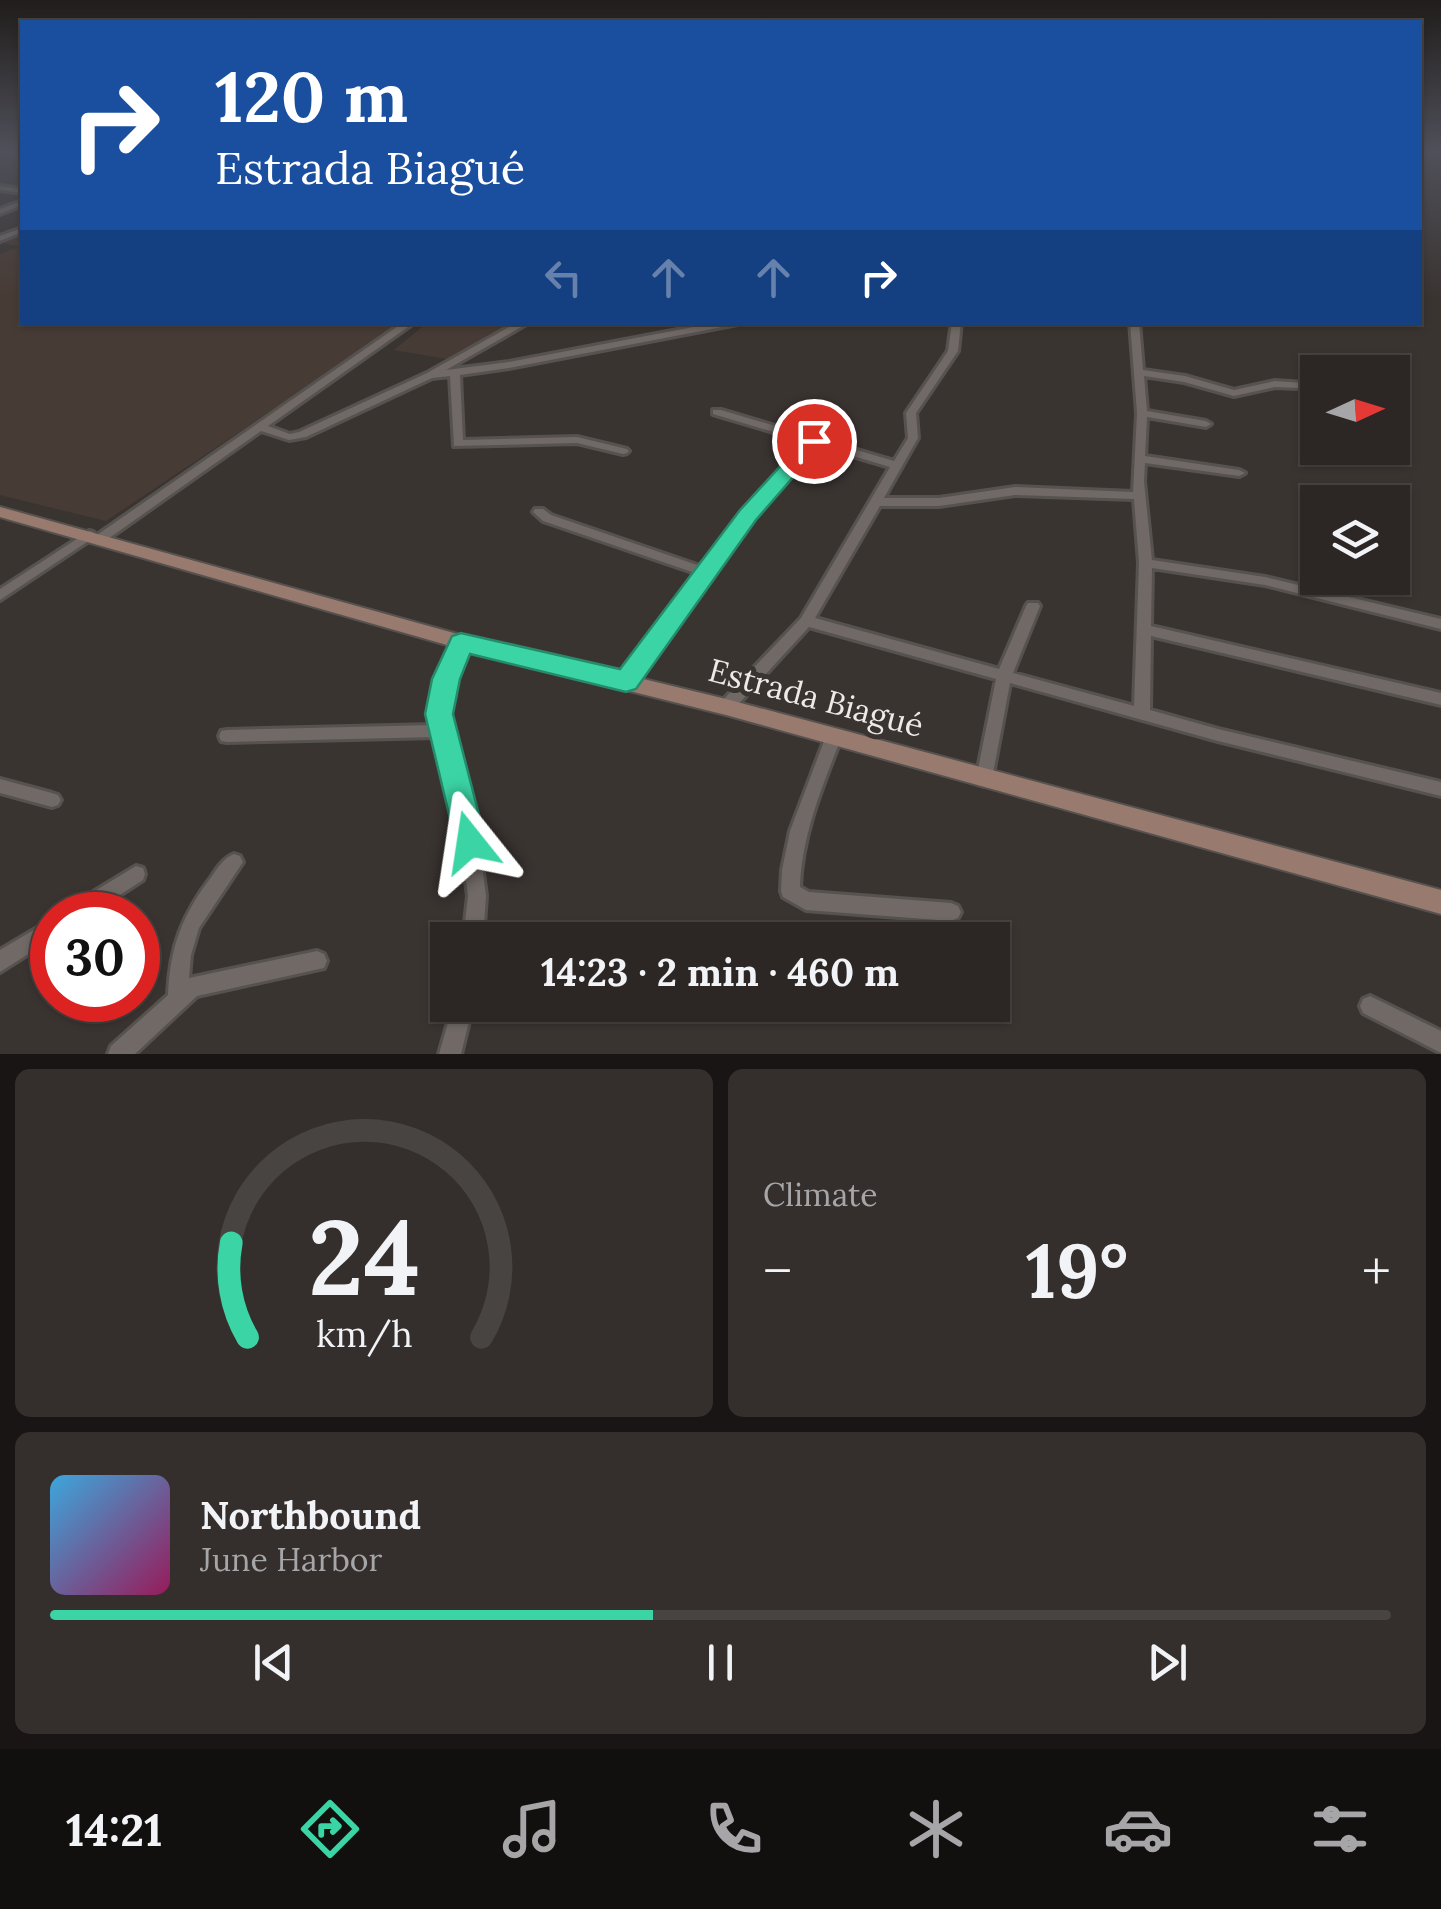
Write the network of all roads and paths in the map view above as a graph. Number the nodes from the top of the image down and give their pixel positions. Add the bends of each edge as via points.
1 (407, 325) edge
2 (521, 325) edge
3 (702, 325) edge
4 (957, 325) edge
5 (1134, 325) edge
6 (661, 328) edge
7 (1140, 372) junction
8 (455, 373) junction
9 (430, 375) junction
10 (1300, 386) dead end
11 (717, 412) dead end
12 (1142, 413) junction
13 (1206, 424) dead end
14 (262, 428) junction
15 (814, 441) junction
16 (623, 451) dead end
17 (1139, 458) junction
18 (896, 465) junction
19 (1239, 473) dead end
20 (1139, 496) junction
21 (874, 502) junction
22 (540, 512) dead end
23 (0, 513) edge
24 (95, 537) junction
25 (1146, 563) junction
26 (704, 572) junction
27 (0, 595) edge
28 (1033, 606) dead end
29 (806, 621) junction
30 (1441, 624) edge
31 (1145, 630) junction
32 (461, 642) junction
33 (1004, 676) junction
34 (626, 681) junction
35 (1441, 700) edge
36 (726, 707) junction
37 (1142, 714) junction
38 (440, 731) junction
39 (227, 736) dead end
40 (834, 736) junction
41 (984, 779) junction
42 (0, 786) edge
43 (1441, 790) edge
44 (52, 800) dead end
45 (234, 862) dead end
46 (136, 874) dead end
47 (108, 892) edge
48 (1441, 902) edge
49 (950, 912) dead end
50 (475, 922) edge
51 (30, 942) edge
52 (317, 961) dead end
53 (0, 962) edge
54 (178, 997) junction
55 (1370, 1006) dead end
56 (458, 1022) edge
57 (1441, 1042) edge
58 (119, 1054) edge
59 (450, 1054) edge

1 - 14 street
2 - 9 street
3 - 6 street
4 - 18 street via 953,351 914,408 913,438
5 - 7 street
6 - 8 street via 528,364
7 - 10 street via 1234,393
7 - 12 street
8 - 9 street
8 - 16 street via 458,444 577,440
9 - 14 street via 302,435
11 - 15 street
12 - 13 street
12 - 17 street
14 - 24 street
15 - 18 street
15 - 26 street
17 - 19 street
17 - 20 street
18 - 21 street
20 - 21 street via 1015,491 939,502
20 - 25 street
21 - 29 street
22 - 26 street
23 - 24 main road, Estrada Biagué
24 - 27 street
24 - 32 main road, Estrada Biagué
25 - 30 street via 1265,581
25 - 31 street
26 - 34 street
28 - 33 street
29 - 33 street
29 - 36 street
31 - 35 street
31 - 37 street
32 - 34 main road, Estrada Biagué
32 - 38 street via 440,701
33 - 37 street
33 - 41 street
34 - 36 main road, Estrada Biagué
36 - 40 main road, Estrada Biagué
37 - 43 street
38 - 39 street
38 - 50 street via 470,842
40 - 41 main road, Estrada Biagué
40 - 49 street via 799,823 790,891 806,901
41 - 48 main road, Estrada Biagué
42 - 44 street
45 - 54 street via 192,914 180,951
46 - 47 street
51 - 53 street
52 - 54 street via 192,987
54 - 58 street
55 - 57 street
56 - 59 street

